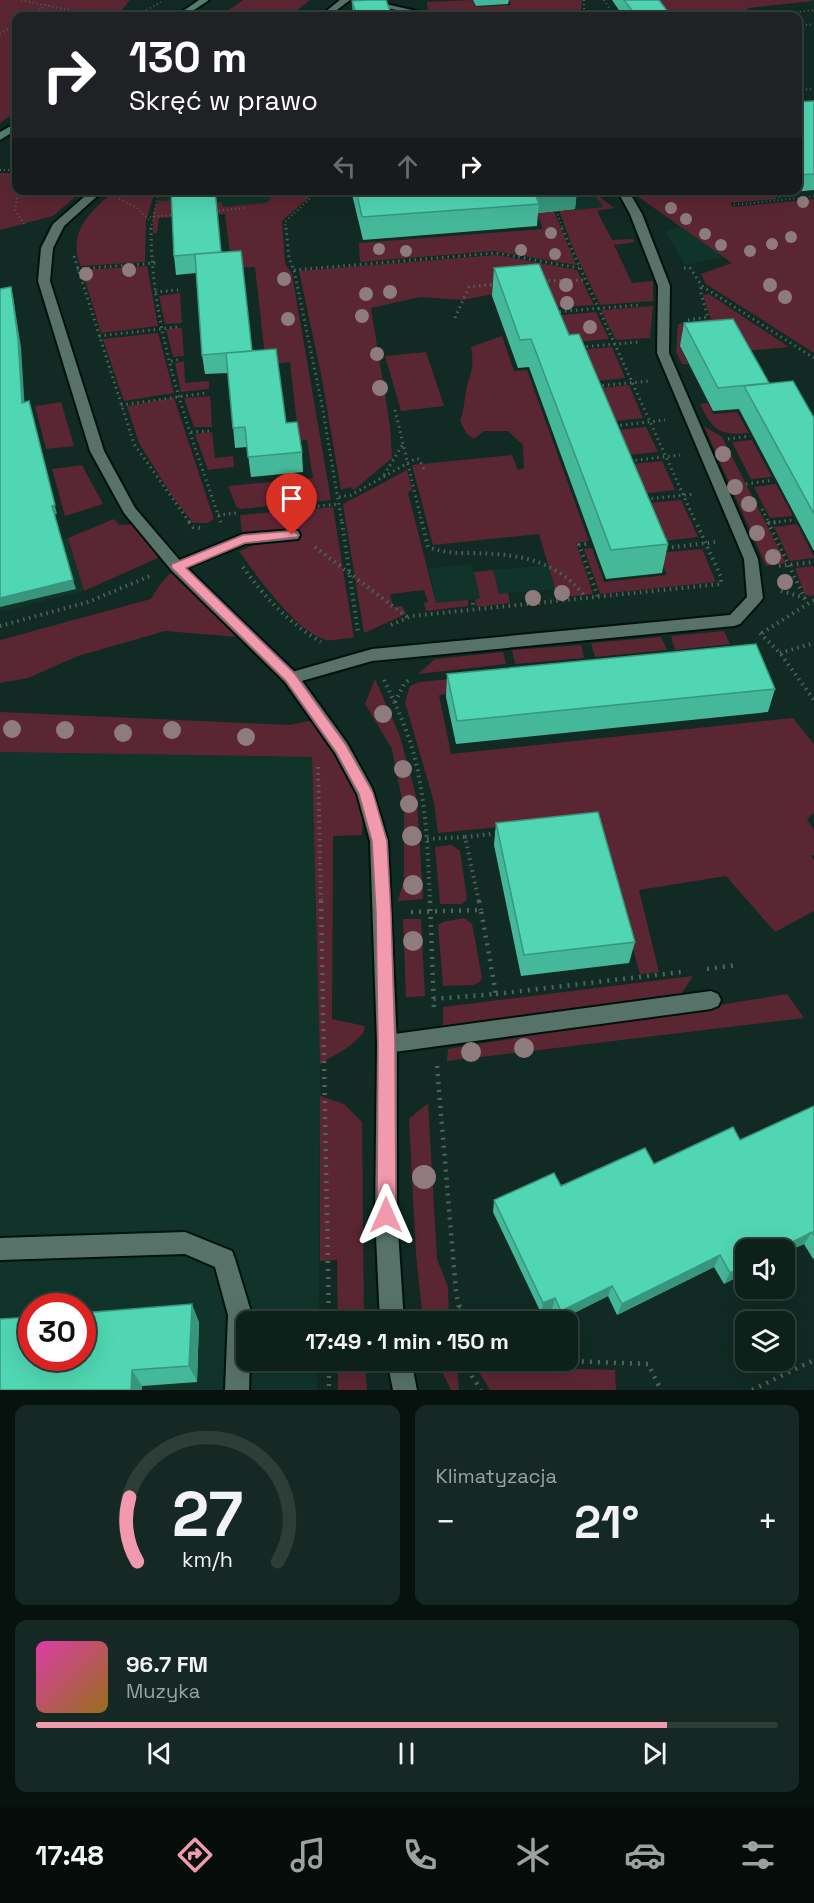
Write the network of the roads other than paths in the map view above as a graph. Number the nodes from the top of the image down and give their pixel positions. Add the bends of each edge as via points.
1 (205, 0) edge
2 (346, 0) edge
3 (356, 0) edge
4 (186, 12) edge
5 (330, 12) edge
6 (413, 12) edge
7 (93, 195) edge
8 (625, 195) edge
9 (292, 535) dead end
10 (177, 567) junction
11 (291, 678) junction
12 (711, 1000) dead end
13 (387, 1044) junction
14 (0, 1249) edge
15 (392, 1311) edge
16 (401, 1371) edge
17 (237, 1390) edge
18 (405, 1390) edge

1 - 4 main road
2 - 5 street
3 - 6 street
7 - 10 street via 59,224 47,248 44,281 97,451 129,510
8 - 11 street via 664,285 663,353 751,560 755,598 734,620 372,655
9 - 10 street via 243,539
10 - 11 street
11 - 13 street via 341,748 366,793 379,841
12 - 13 street
13 - 15 street via 386,1215
14 - 17 street via 185,1243 224,1259 240,1315
16 - 18 street

